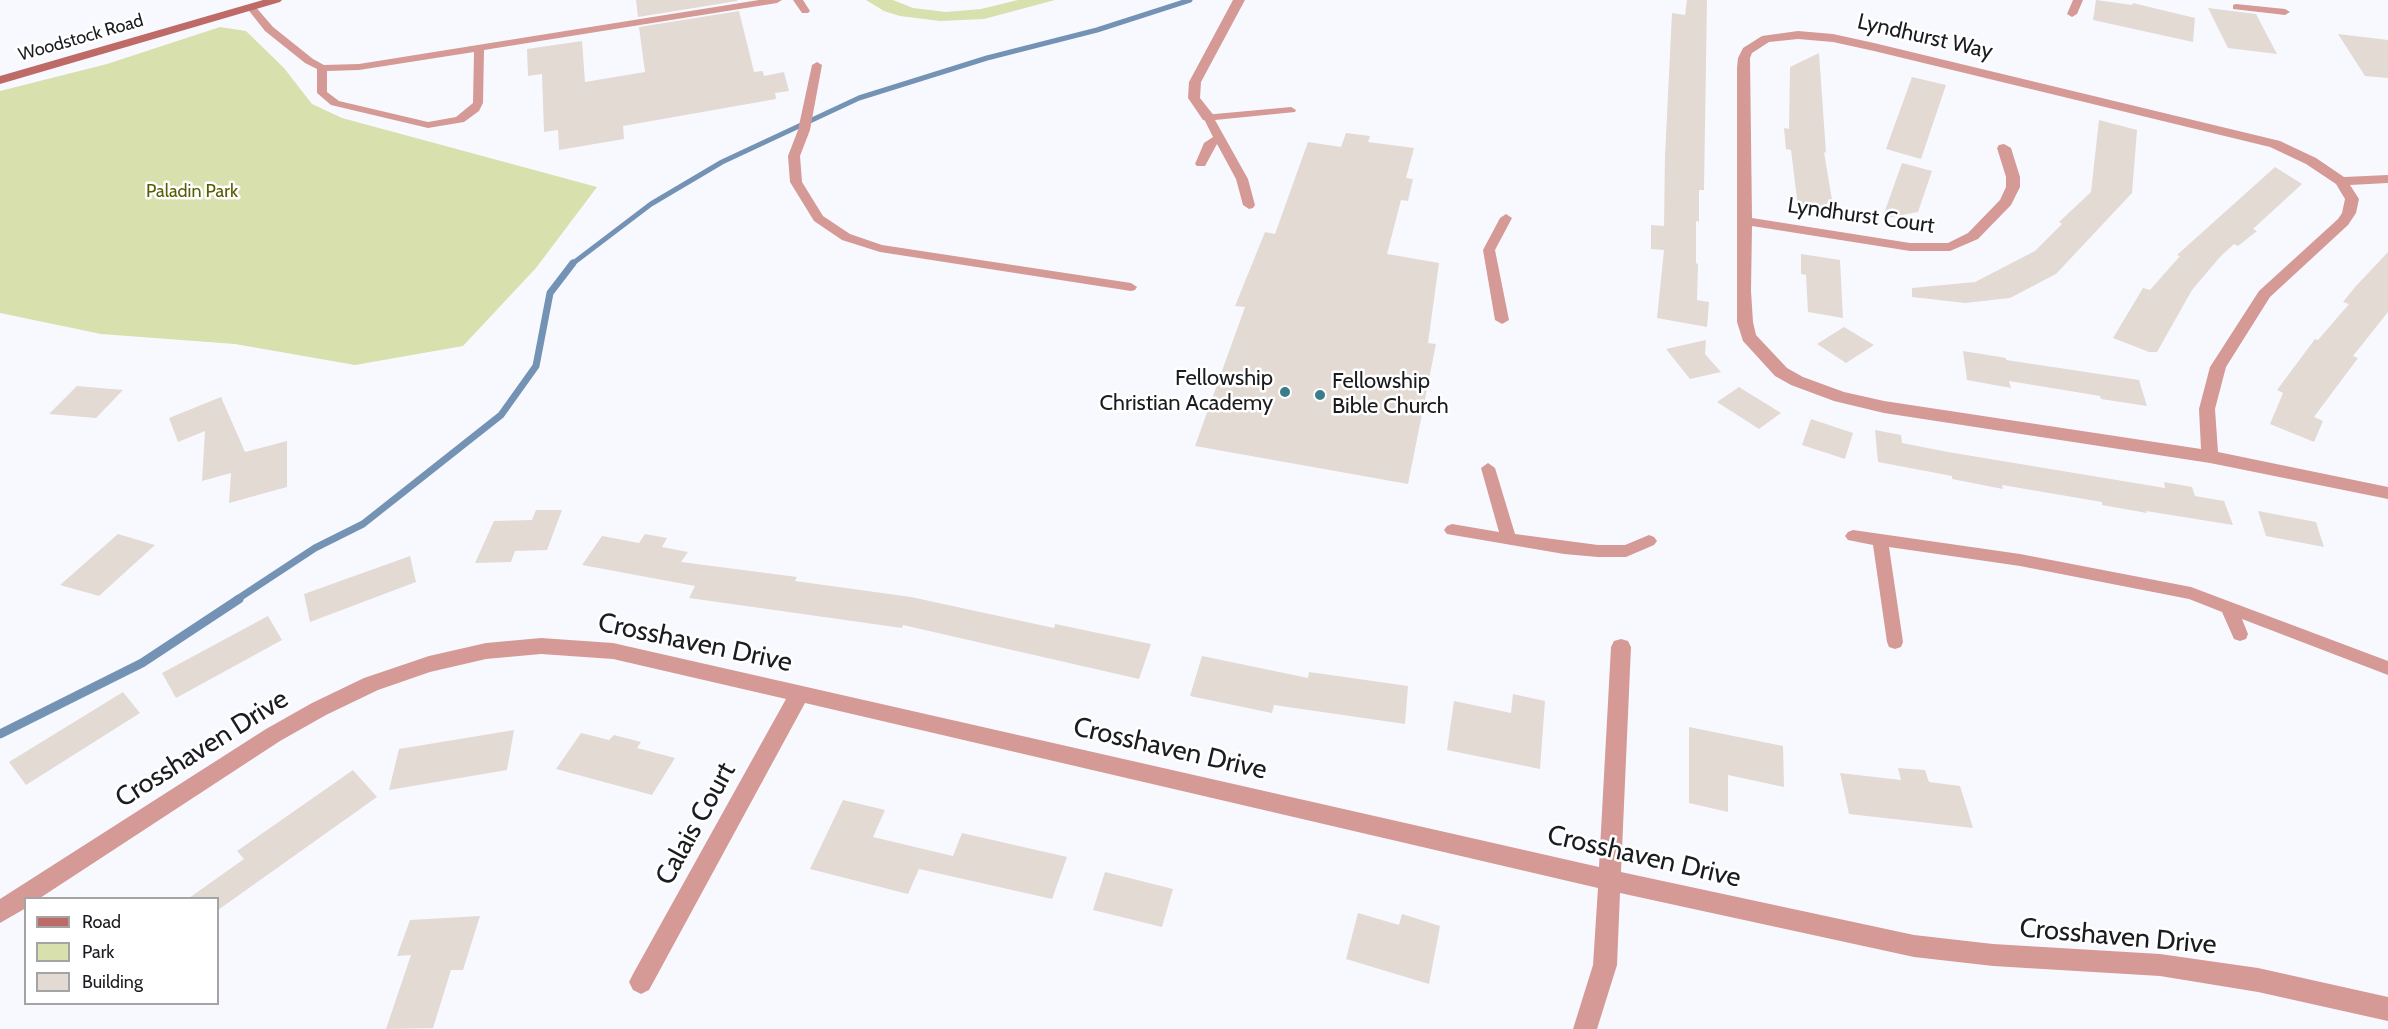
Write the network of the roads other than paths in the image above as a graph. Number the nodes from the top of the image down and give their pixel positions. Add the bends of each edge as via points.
1 (276, 0) edge
2 (777, 0) edge
3 (798, 0) edge
4 (1239, 0) edge
5 (2078, 0) edge
6 (249, 4) edge
7 (2236, 7) dead end
8 (805, 11) dead end
9 (2285, 12) dead end
10 (2072, 14) dead end
11 (478, 47) junction
12 (817, 65) dead end
13 (322, 68) junction
14 (0, 80) edge
15 (1291, 110) dead end
16 (1208, 117) junction
17 (1220, 138) junction
18 (2004, 148) dead end
19 (1202, 164) dead end
20 (2388, 179) edge
21 (2341, 182) junction
22 (1249, 205) dead end
23 (1506, 218) dead end
24 (1745, 221) junction
25 (1131, 287) dead end
26 (1502, 320) dead end
27 (2210, 457) junction
28 (1488, 468) dead end
29 (2388, 494) edge
30 (1452, 530) dead end
31 (1853, 537) dead end
32 (1509, 539) junction
33 (1880, 540) junction
34 (1649, 541) dead end
35 (2228, 606) junction
36 (2240, 634) dead end
37 (1895, 642) dead end
38 (1621, 647) dead end
39 (2388, 668) edge
40 (801, 693) junction
41 (1610, 880) junction
42 (0, 912) edge
43 (641, 982) dead end
44 (2388, 1009) edge
45 (1586, 1029) edge

1 - 6 street, Woodstock Road
2 - 11 lane
3 - 8 lane
4 - 16 street via 1195,82 1194,98
5 - 10 lane
6 - 13 lane via 269,28
6 - 14 street, Woodstock Road
7 - 9 lane
11 - 13 lane via 359,67
11 - 13 lane via 476,109 460,120 441,124 428,125 335,103 322,93
12 - 25 lane via 804,130 794,156 796,182 818,218 846,237 880,248
15 - 16 lane
16 - 17 lane
17 - 19 lane via 1210,143
17 - 22 lane via 1242,179
18 - 24 street, Lyndhurst Court via 2013,177 2006,202 1973,236 1950,247 1910,247
20 - 21 street
21 - 24 street, Lyndhurst Way via 2311,161 2275,144 1874,47 1814,36 1783,36 1755,44 1744,58
21 - 27 street via 2352,199 2349,213 2264,294 2218,367 2207,409
23 - 26 lane via 1489,250
24 - 27 street, Lyndhurst Way via 1743,291 1749,337 1780,372 1797,381 1840,397 1884,407
27 - 29 street, Lyndhurst Way
28 - 32 lane
30 - 32 lane
31 - 33 lane
32 - 34 lane via 1598,551 1626,551
33 - 35 lane via 2031,562 2191,593
33 - 37 lane
35 - 36 lane
35 - 39 lane
38 - 41 street
40 - 41 street, Crosshaven Drive
40 - 42 street, Crosshaven Drive via 613,651 542,646 486,651 429,664 371,684 310,714
40 - 43 street, Calais Court
41 - 44 street, Crosshaven Drive via 1914,946 2160,965 2258,980
41 - 45 street via 1605,965

